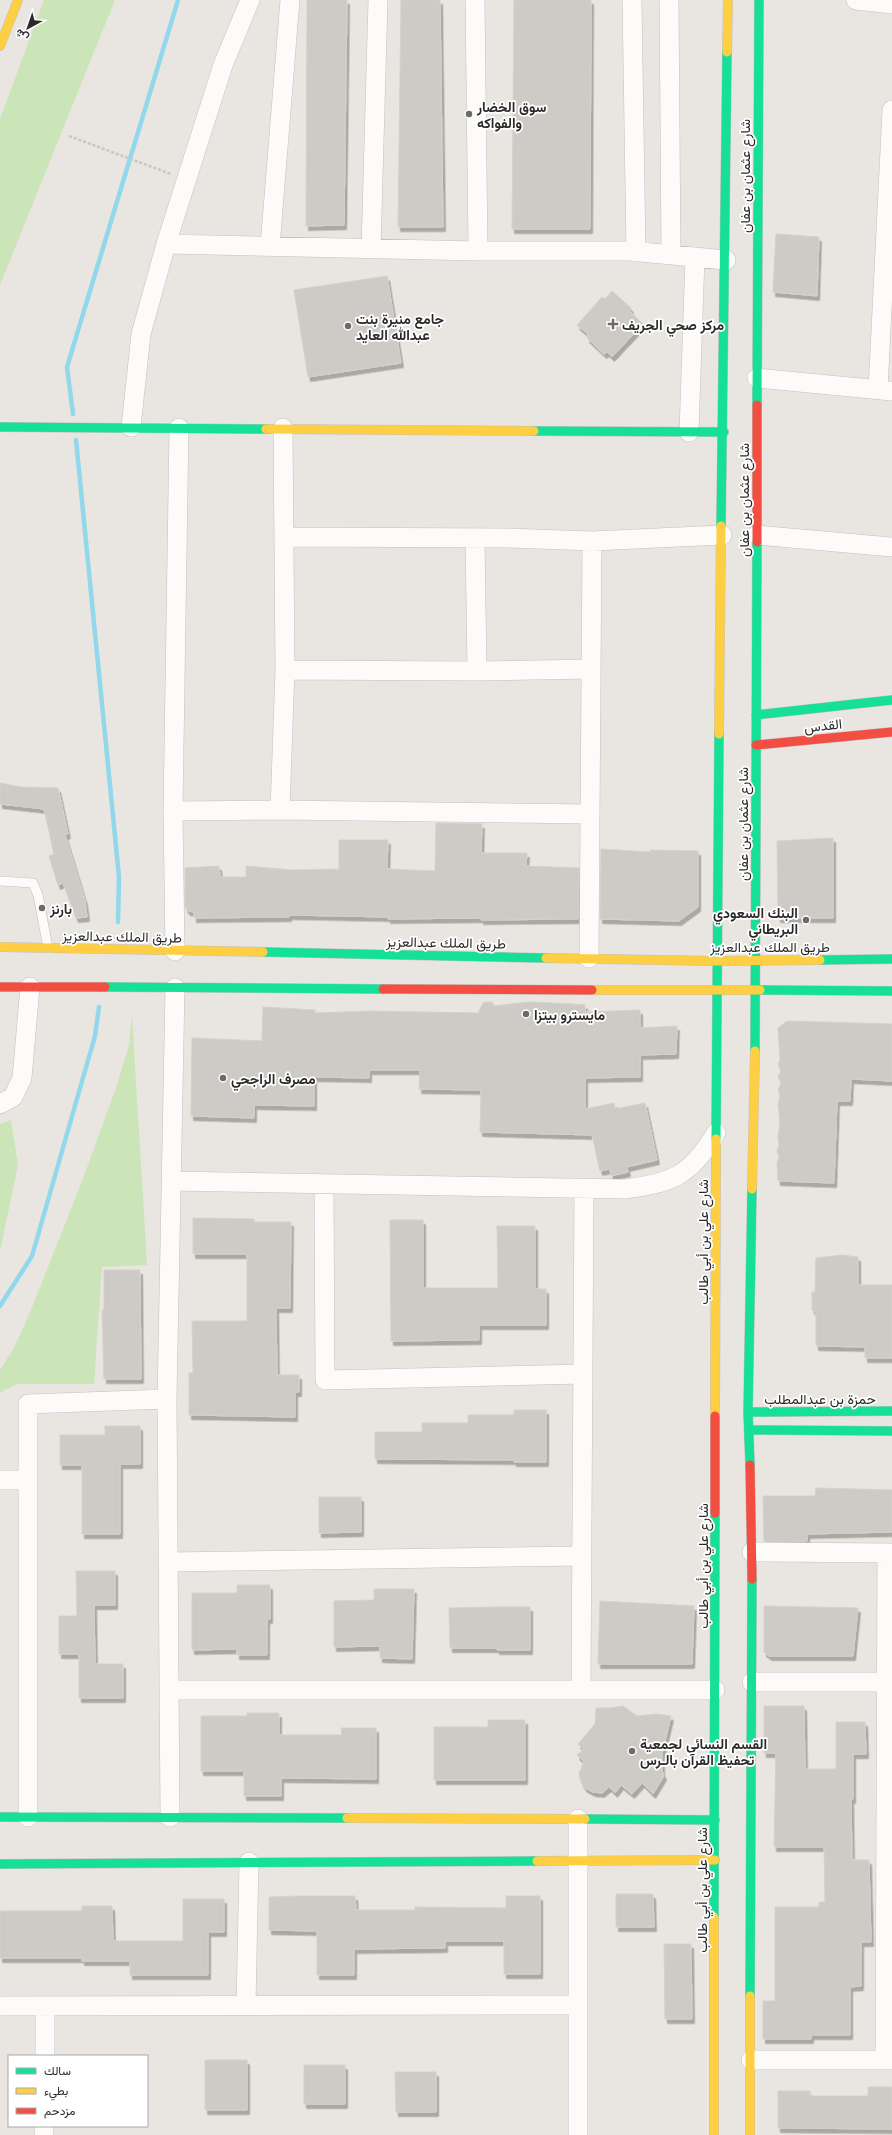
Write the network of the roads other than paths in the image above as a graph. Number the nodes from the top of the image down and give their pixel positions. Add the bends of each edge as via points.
1 (18, 0) edge
2 (250, 0) edge
3 (290, 0) edge
4 (378, 0) edge
5 (475, 0) edge
6 (632, 0) edge
7 (669, 0) edge
8 (728, 0) edge
9 (759, 0) edge
10 (856, 0) edge
11 (892, 4) edge
12 (0, 46) edge
13 (892, 110) edge
14 (166, 244) junction
15 (270, 246) junction
16 (371, 249) junction
17 (478, 251) junction
18 (636, 252) junction
19 (671, 255) junction
20 (695, 258) junction
21 (726, 260) junction
22 (757, 378) junction
23 (885, 390) edge
24 (0, 427) edge
25 (131, 427) junction
26 (179, 428) junction
27 (283, 428) junction
28 (689, 432) junction
29 (724, 432) junction
30 (722, 535) junction
31 (757, 535) junction
32 (285, 537) junction
33 (475, 538) junction
34 (592, 541) junction
35 (892, 546) edge
36 (590, 669) junction
37 (285, 670) junction
38 (477, 671) junction
39 (892, 700) edge
40 (756, 715) junction
41 (892, 732) edge
42 (756, 745) junction
43 (280, 810) junction
44 (173, 811) junction
45 (590, 814) junction
46 (0, 881) edge
47 (0, 947) edge
48 (48, 948) junction
49 (175, 951) junction
50 (589, 958) junction
51 (892, 959) edge
52 (755, 960) junction
53 (716, 961) junction
54 (0, 987) edge
55 (30, 987) junction
56 (175, 988) junction
57 (755, 991) junction
58 (892, 991) edge
59 (716, 994) junction
60 (0, 1104) edge
61 (716, 1133) junction
62 (171, 1181) junction
63 (324, 1184) junction
64 (584, 1188) junction
65 (583, 1374) junction
66 (167, 1398) junction
67 (748, 1412) junction
68 (892, 1412) edge
69 (749, 1430) junction
70 (892, 1431) edge
71 (0, 1480) edge
72 (28, 1480) junction
73 (752, 1552) junction
74 (890, 1553) edge
75 (582, 1556) junction
76 (168, 1562) junction
77 (752, 1682) junction
78 (889, 1682) edge
79 (169, 1690) junction
80 (581, 1690) junction
81 (716, 1690) junction
82 (0, 1817) edge
83 (28, 1817) junction
84 (170, 1818) junction
85 (578, 1819) junction
86 (715, 1820) junction
87 (578, 1860) junction
88 (715, 1860) junction
89 (250, 1862) junction
90 (0, 1864) edge
91 (246, 2005) junction
92 (578, 2005) junction
93 (0, 2006) edge
94 (45, 2006) junction
95 (45, 2055) edge
96 (751, 2060) junction
97 (888, 2060) edge
98 (578, 2135) edge
99 (714, 2135) edge
100 (750, 2135) edge

1 - 12 main road
2 - 14 street via 223,65
3 - 15 street
4 - 16 street
5 - 17 street
6 - 18 street
7 - 19 street
8 - 21 main road, شارع عثمان بن عفان
9 - 22 main road, شارع عثمان بن عفان
10 - 11 street
13 - 23 street
14 - 15 street
14 - 25 street via 142,334
15 - 16 street
16 - 17 street
17 - 18 street
18 - 19 street
19 - 20 street
20 - 21 street
20 - 28 street
21 - 29 main road, شارع عثمان بن عفان
22 - 23 street
22 - 31 main road, شارع عثمان بن عفان
24 - 25 main road
25 - 26 main road
26 - 27 main road
26 - 44 street
27 - 28 main road
27 - 32 street
28 - 29 main road
29 - 30 main road, شارع عثمان بن عفان
30 - 34 street
30 - 53 main road, شارع عثمان بن عفان
31 - 35 street
31 - 40 main road, شارع عثمان بن عفان
32 - 33 street
32 - 37 street
33 - 34 street
33 - 38 street
34 - 36 street
36 - 38 street
36 - 45 street
37 - 38 street
37 - 43 street
39 - 40 main road, القدس
40 - 42 main road, شارع عثمان بن عفان
41 - 42 main road, القدس
42 - 52 main road, شارع عثمان بن عفان
43 - 44 street
43 - 45 street
44 - 49 street
45 - 50 street
46 - 48 lane via 33,883 38,895
47 - 48 main road, طريق الملك عبدالعزيز
48 - 49 main road, طريق الملك عبدالعزيز
49 - 50 main road, طريق الملك عبدالعزيز
50 - 53 main road, طريق الملك عبدالعزيز
51 - 52 main road, طريق الملك عبدالعزيز
52 - 53 main road, طريق الملك عبدالعزيز
52 - 57 main road, شارع عثمان بن عفان
53 - 59 main road, شارع عثمان بن عفان
54 - 55 main road
55 - 56 main road
55 - 60 street via 22,1078 13,1097
56 - 59 main road
56 - 62 street
57 - 58 main road
57 - 59 main road
57 - 67 main road, شارع عثمان بن عفان
59 - 61 main road, شارع علي بن أبي طالب
61 - 64 street via 703,1154 690,1168 672,1179 626,1189
61 - 81 main road, شارع علي بن أبي طالب
62 - 63 street
62 - 66 street
63 - 64 street
63 - 65 street via 325,1380
64 - 65 street
65 - 75 street
66 - 72 street via 28,1404
66 - 76 street
67 - 68 main road, حمزة بن عبدالمطلب
67 - 69 main road
69 - 70 main road
69 - 73 main road
71 - 72 street
72 - 83 street
73 - 74 street
73 - 77 main road
74 - 78 street
75 - 76 street
75 - 80 street
76 - 79 street
77 - 78 street
77 - 96 main road
78 - 97 street
79 - 80 street
79 - 84 street
80 - 81 street
81 - 86 main road, شارع علي بن أبي طالب
82 - 83 main road
83 - 84 main road
84 - 85 main road
85 - 86 main road
85 - 87 street
86 - 88 main road, شارع علي بن أبي طالب
87 - 88 main road
87 - 89 main road
87 - 92 street
88 - 99 main road, شارع علي بن أبي طالب
89 - 90 main road
89 - 91 street
91 - 92 street
91 - 94 street
92 - 98 street
93 - 94 street
94 - 95 street
96 - 97 street
96 - 100 main road

